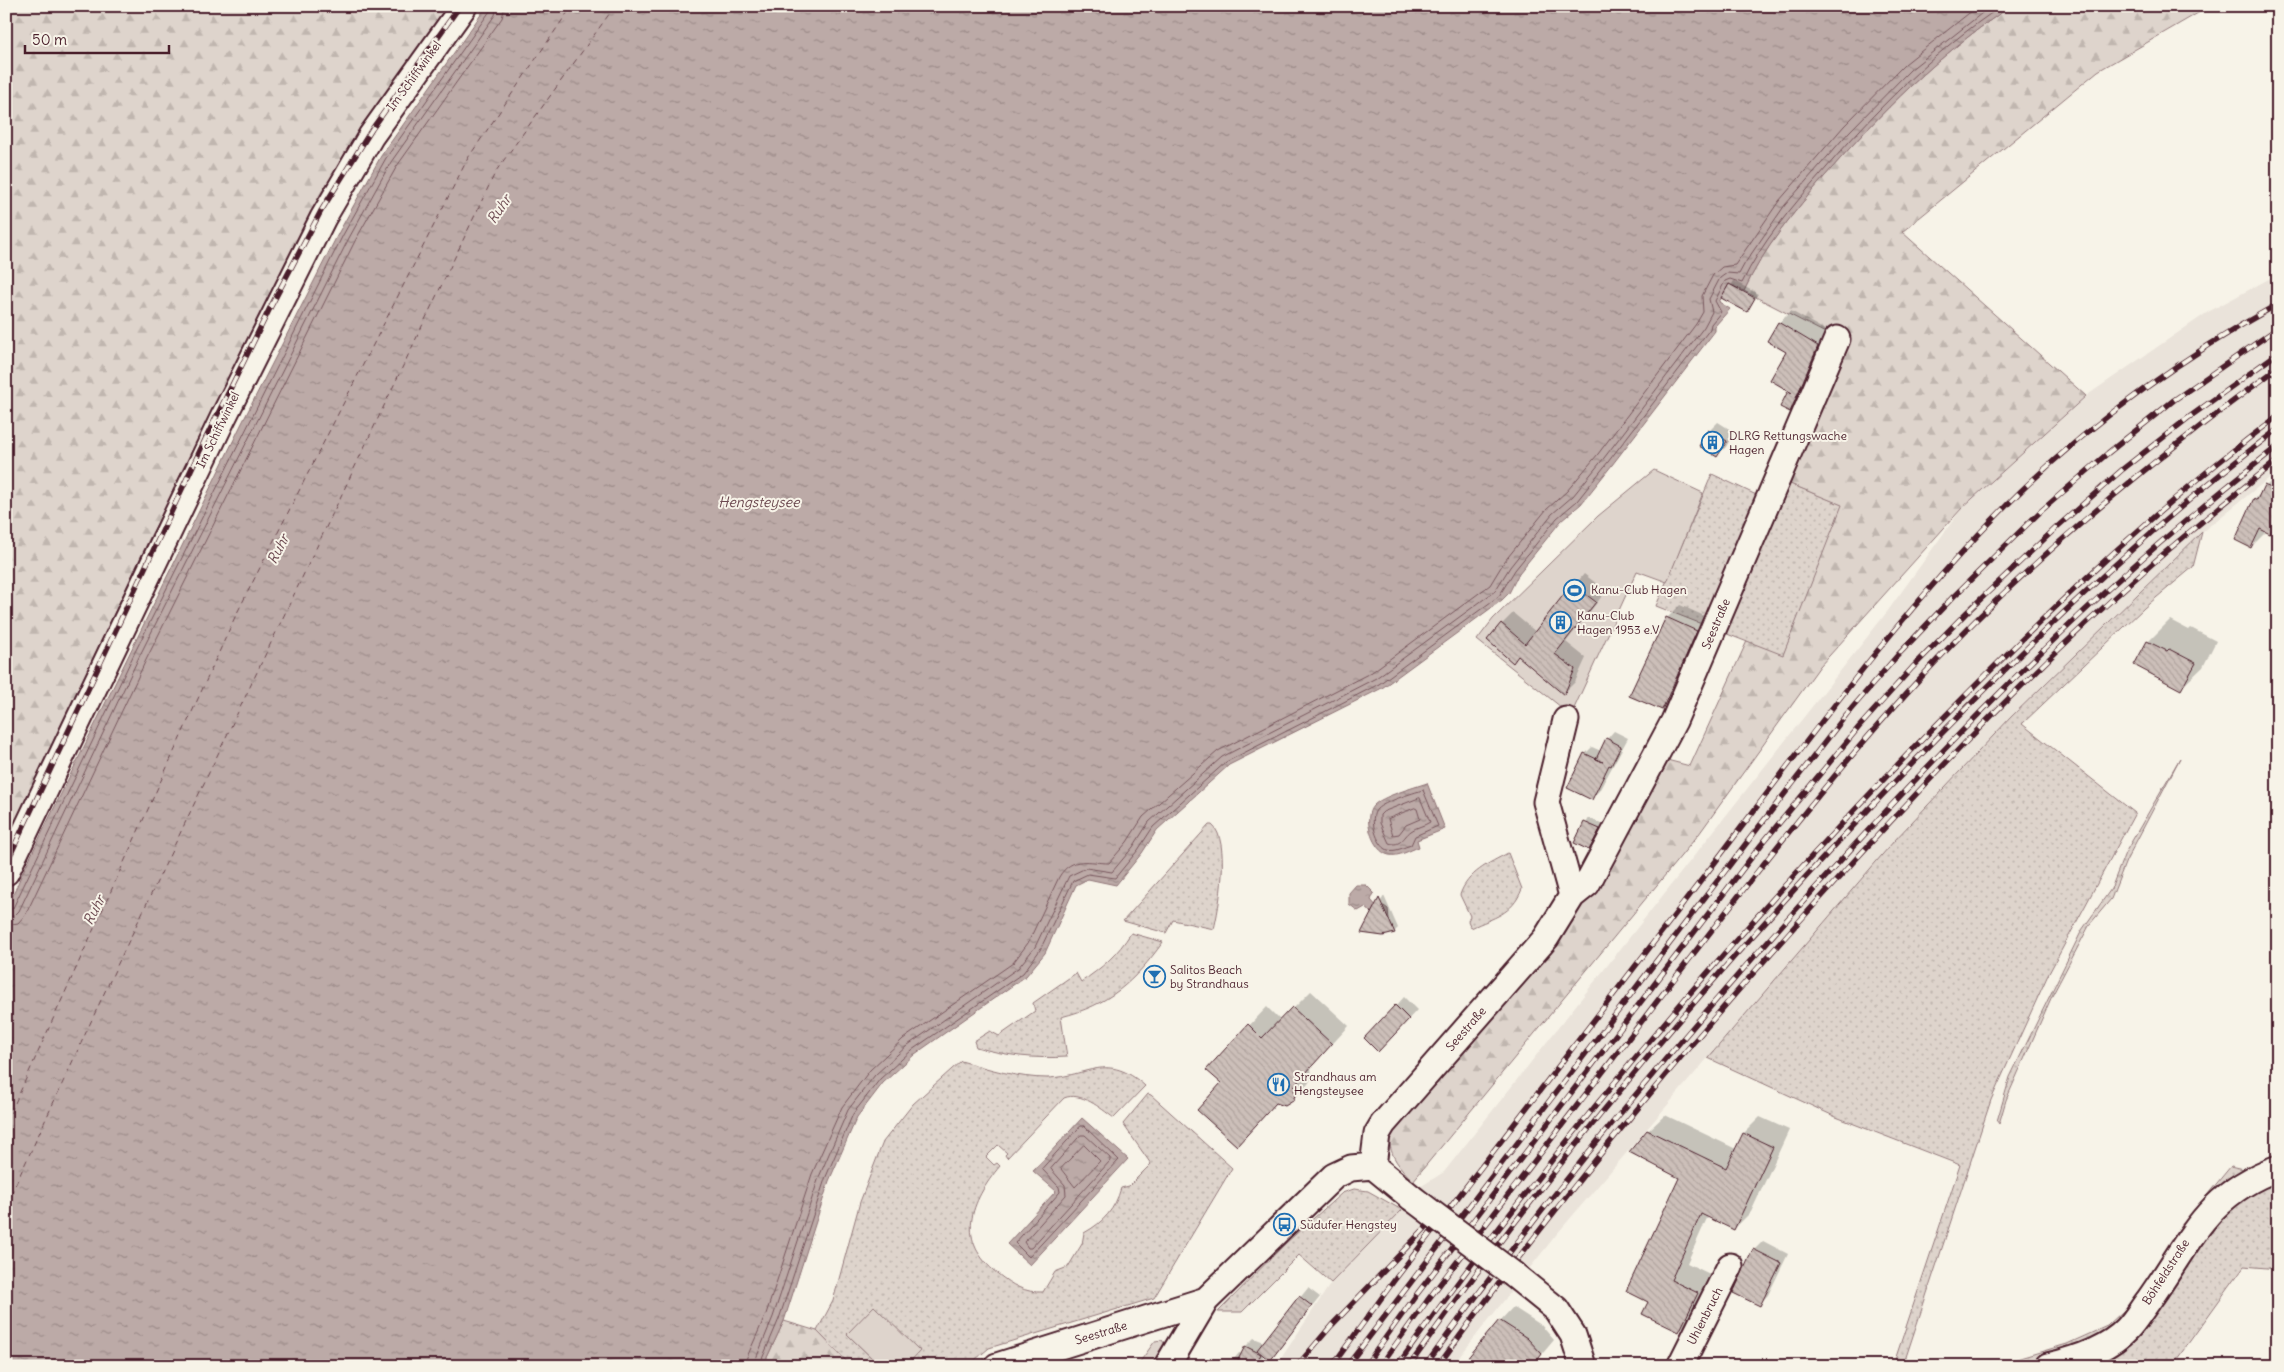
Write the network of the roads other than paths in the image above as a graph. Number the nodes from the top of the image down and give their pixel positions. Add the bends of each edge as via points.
1 (464, 6) edge
2 (1838, 339) dead end
3 (1566, 720) dead end
4 (6, 872) edge
5 (1572, 896) junction
6 (1373, 1166) junction
7 (2278, 1168) edge
8 (1730, 1266) dead end
9 (1206, 1300) junction
10 (997, 1366) edge
11 (1167, 1366) edge
12 (1583, 1366) edge
13 (1680, 1366) edge
14 (2048, 1366) edge

1 - 4 street, Im Schiffwinkel via 371,136 323,218 223,418
2 - 5 street, Seestraße via 1674,721 1586,884
3 - 5 street via 1546,802
5 - 6 street, Seestraße via 1546,938 1383,1124 1377,1134
6 - 9 street, Seestraße via 1351,1168 1334,1176
6 - 12 street, bridge via 1556,1309 1573,1335
7 - 14 street, Böhfeldstraße via 2257,1175 2226,1196 2199,1223 2127,1330 2102,1346
8 - 13 street, Uhlenbruch
9 - 10 street, Seestraße
9 - 11 street, Seestraße

